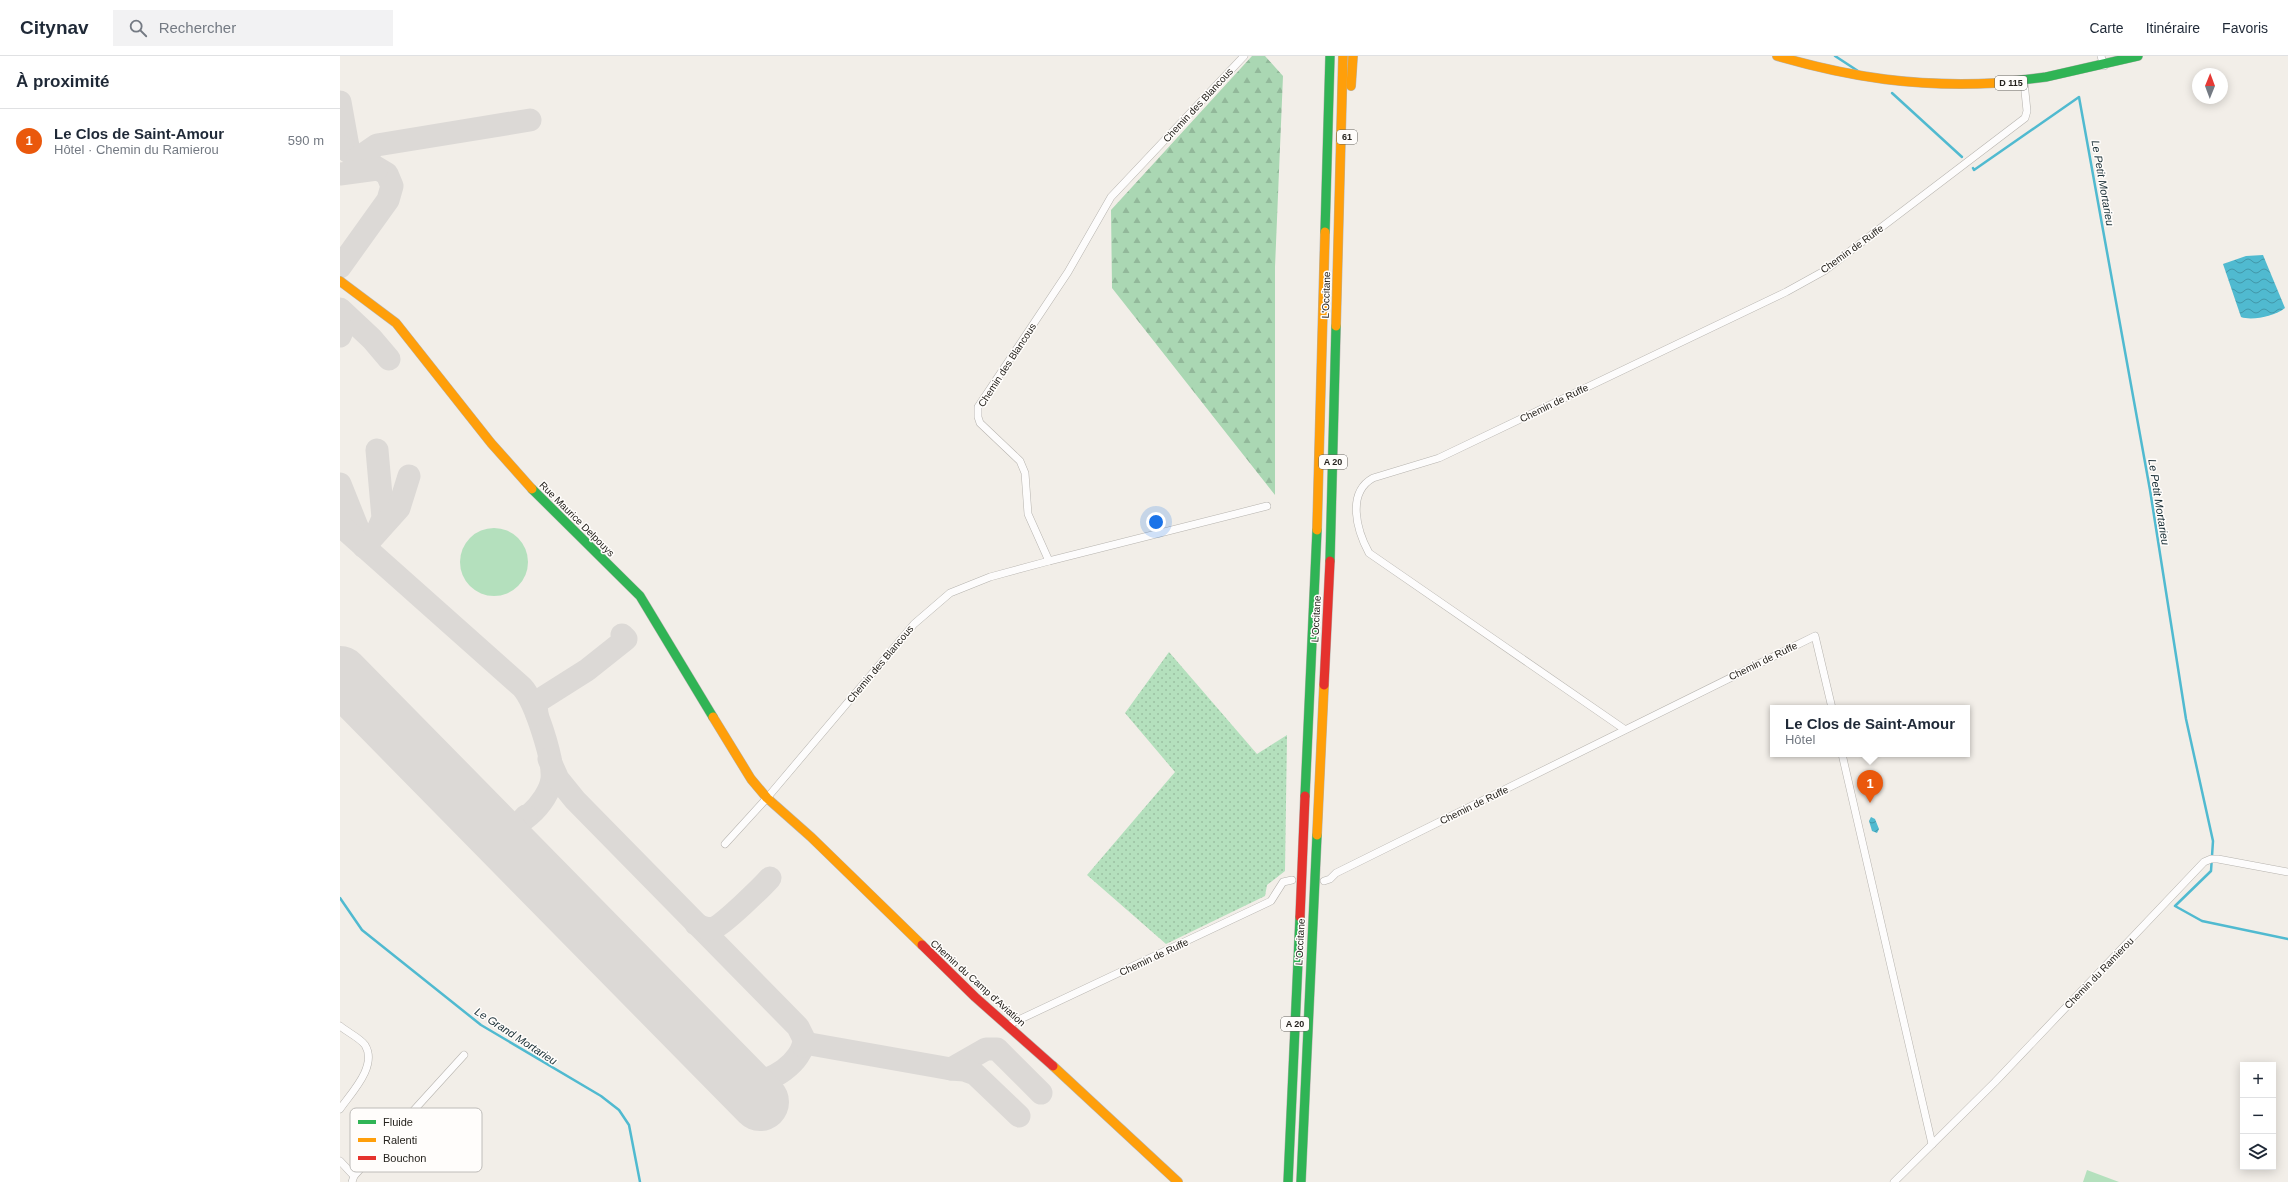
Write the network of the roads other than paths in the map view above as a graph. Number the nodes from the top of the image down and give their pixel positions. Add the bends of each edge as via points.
1 (1244, 56) edge
2 (1322, 56) edge
3 (1330, 56) edge
4 (1343, 56) edge
5 (1353, 56) edge
6 (1777, 56) edge
7 (2101, 56) edge
8 (2138, 56) edge
9 (2104, 66) junction
10 (2024, 82) junction
11 (1327, 187) junction
12 (1340, 218) junction
13 (340, 281) edge
14 (1266, 506) dead end
15 (1049, 561) junction
16 (1831, 705) edge
17 (1624, 729) junction
18 (1843, 757) edge
19 (767, 798) junction
20 (725, 844) dead end
21 (2288, 872) edge
22 (1292, 880) dead end
23 (1324, 881) dead end
24 (1008, 1025) junction
25 (340, 1026) edge
26 (464, 1055) dead end
27 (417, 1108) edge
28 (340, 1109) edge
29 (1932, 1144) junction
30 (340, 1161) edge
31 (353, 1179) edge
32 (1178, 1182) edge
33 (1288, 1182) edge
34 (1301, 1182) edge
35 (1894, 1182) edge

1 - 15 street, Chemin des Blancous via 1111,197 1068,272 978,408 980,424 1020,461 1025,473 1028,514
2 - 11 main road, 61
3 - 11 main road, L'Occitane / A 20
4 - 12 main road, L'Occitane / A 20
5 - 12 main road, 61
6 - 10 main road, D 115 via 1855,77 1914,85 1951,86
7 - 9 street
8 - 9 main road, D 115
9 - 10 main road, D 115
10 - 17 street, Chemin de Ruffe via 2028,111 2026,118 1824,271 1786,292 1439,458 1374,478 1367,481 1361,489 1357,499 1357,526 1369,553
11 - 33 main road, L'Occitane / A 20 via 1317,553
12 - 34 main road, L'Occitane / A 20 via 1330,546
13 - 19 main road, Rue Maurice Delpouys via 396,322 491,443 543,502 640,596 751,779
14 - 15 street
15 - 19 street, Chemin des Blancous via 990,577 950,593 944,598 914,624
16 - 17 street, Chemin de Ruffe via 1815,636
17 - 23 street, Chemin de Ruffe
18 - 29 street
19 - 20 street, Chemin des Blancous
19 - 24 main road, Chemin du Camp d'Aviation via 811,837 975,997
21 - 29 street, Chemin du Ramierou via 2212,858 2204,862 2000,1077
22 - 24 street, Chemin de Ruffe via 1283,882 1271,901
24 - 32 main road, Chemin du Camp d'Aviation
25 - 28 street via 364,1044 369,1062
26 - 27 street
29 - 35 street, Chemin du Ramierou
30 - 31 street

